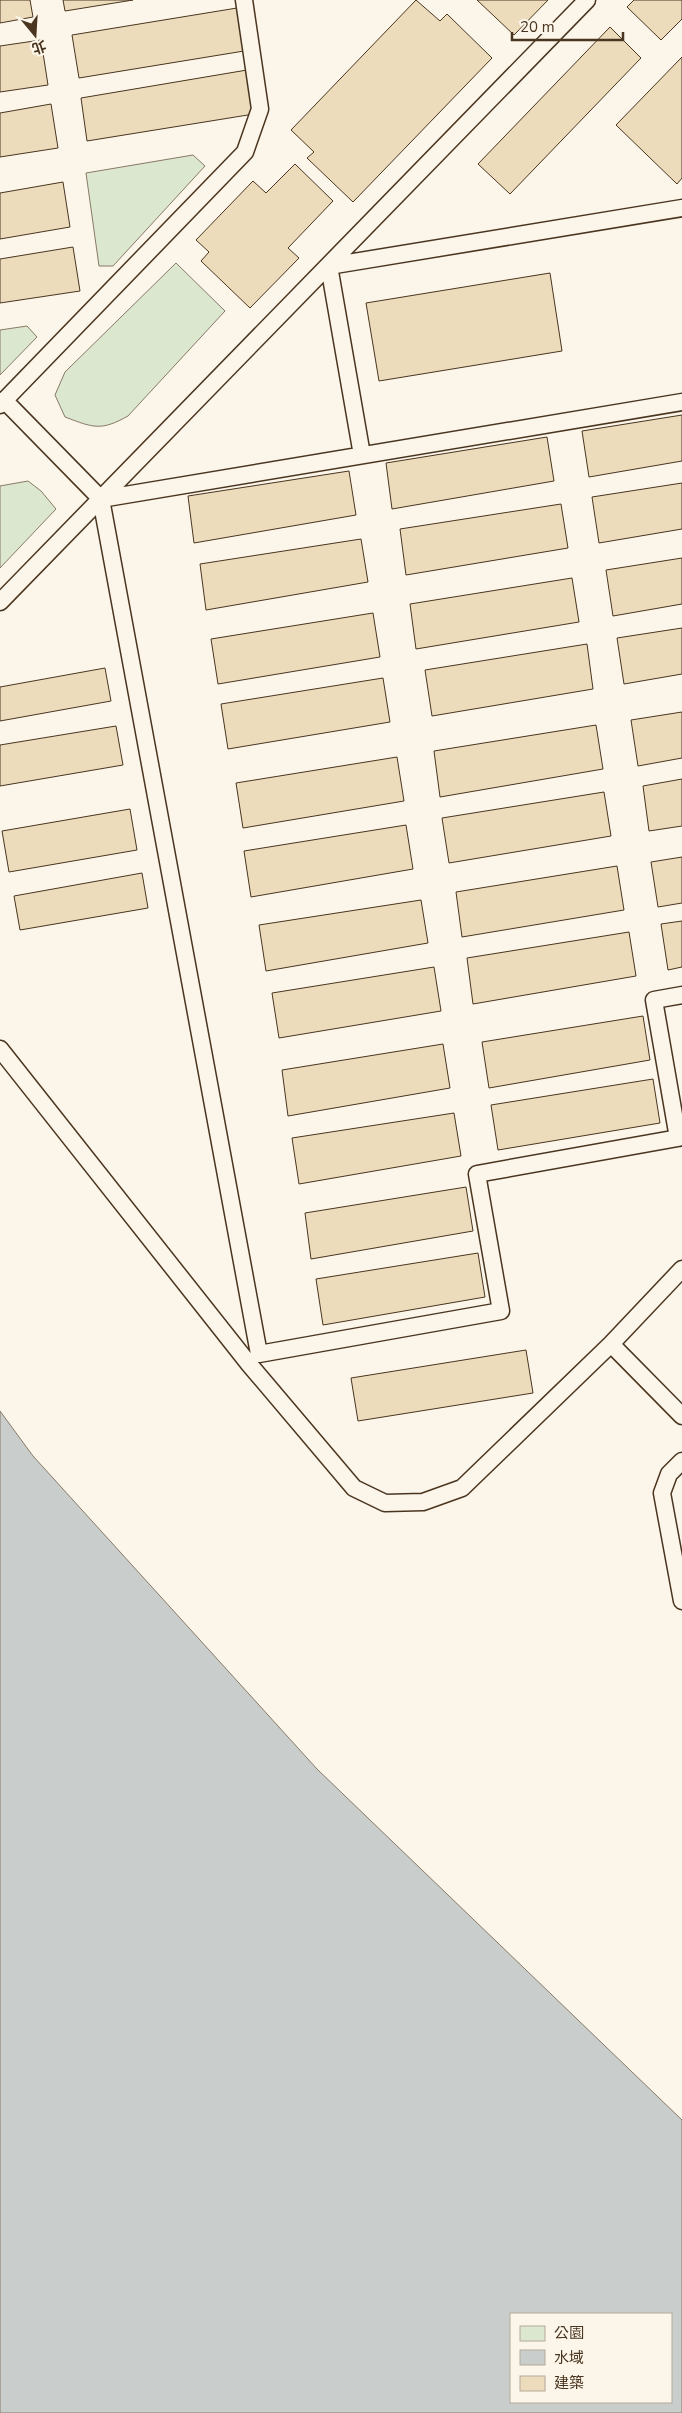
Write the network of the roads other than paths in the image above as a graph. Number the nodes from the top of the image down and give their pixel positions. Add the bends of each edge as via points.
1 (244, 0) edge
2 (587, 0) edge
3 (682, 208) edge
4 (329, 266) junction
5 (2, 402) edge
6 (682, 402) edge
7 (362, 455) junction
8 (101, 499) junction
9 (0, 602) edge
10 (682, 995) edge
11 (0, 1049) edge
12 (682, 1269) edge
13 (611, 1344) junction
14 (254, 1359) junction
15 (682, 1416) edge
16 (682, 1461) edge
17 (682, 1601) edge

1 - 5 lane via 260,109 245,152
2 - 4 lane
3 - 4 lane
4 - 7 lane
4 - 8 lane
5 - 8 lane
6 - 7 lane
7 - 8 lane
8 - 9 lane
8 - 14 lane
10 - 14 lane via 654,1000 678,1138 477,1174 501,1311
11 - 14 lane
12 - 13 lane
13 - 14 lane via 462,1488 423,1502 385,1503 354,1488
13 - 15 lane
16 - 17 lane via 670,1474 662,1494

